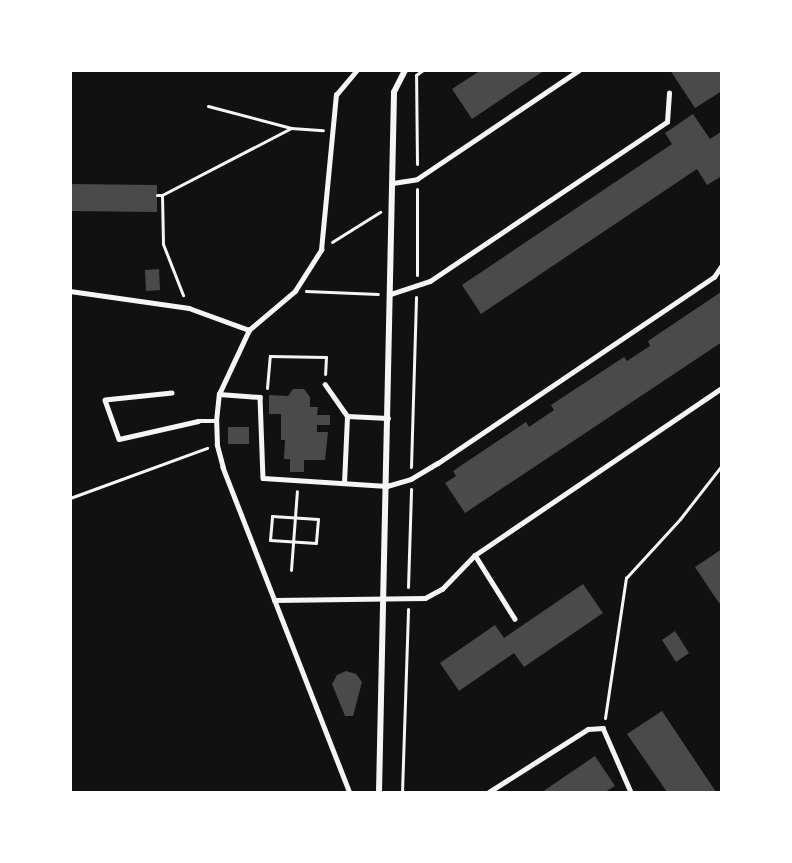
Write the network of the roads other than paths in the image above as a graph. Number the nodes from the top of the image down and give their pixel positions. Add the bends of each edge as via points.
1 (357, 70) edge
2 (405, 70) edge
3 (579, 70) edge
4 (669, 93) dead end
5 (393, 183) junction
6 (722, 265) edge
7 (70, 291) edge
8 (392, 294) junction
9 (249, 330) junction
10 (325, 384) road end
11 (722, 388) edge
12 (172, 393) dead end
13 (219, 394) junction
14 (346, 416) junction
15 (388, 418) junction
16 (216, 421) junction
17 (344, 483) junction
18 (387, 486) junction
19 (475, 555) junction
20 (384, 598) junction
21 (274, 600) junction
22 (515, 619) dead end
23 (349, 792) edge
24 (379, 792) edge
25 (489, 792) edge
26 (631, 792) edge

1 - 9 lane via 336,95 321,250 295,291
2 - 5 street via 394,92
3 - 5 lane via 417,179
4 - 8 lane via 667,122 430,281
5 - 8 street
6 - 18 lane via 714,277 411,479
7 - 9 lane via 189,308
8 - 15 street
9 - 13 lane
10 - 14 lane
11 - 19 lane
12 - 16 lane via 105,400 119,439 198,421
13 - 16 lane
13 - 17 lane via 260,397 263,478
14 - 15 lane
14 - 17 lane
15 - 18 street
16 - 21 lane via 217,445
17 - 18 lane
18 - 20 street
19 - 20 lane via 442,589 425,597
19 - 22 lane
20 - 21 lane
20 - 24 street
21 - 23 lane
25 - 26 lane via 588,729 603,728

